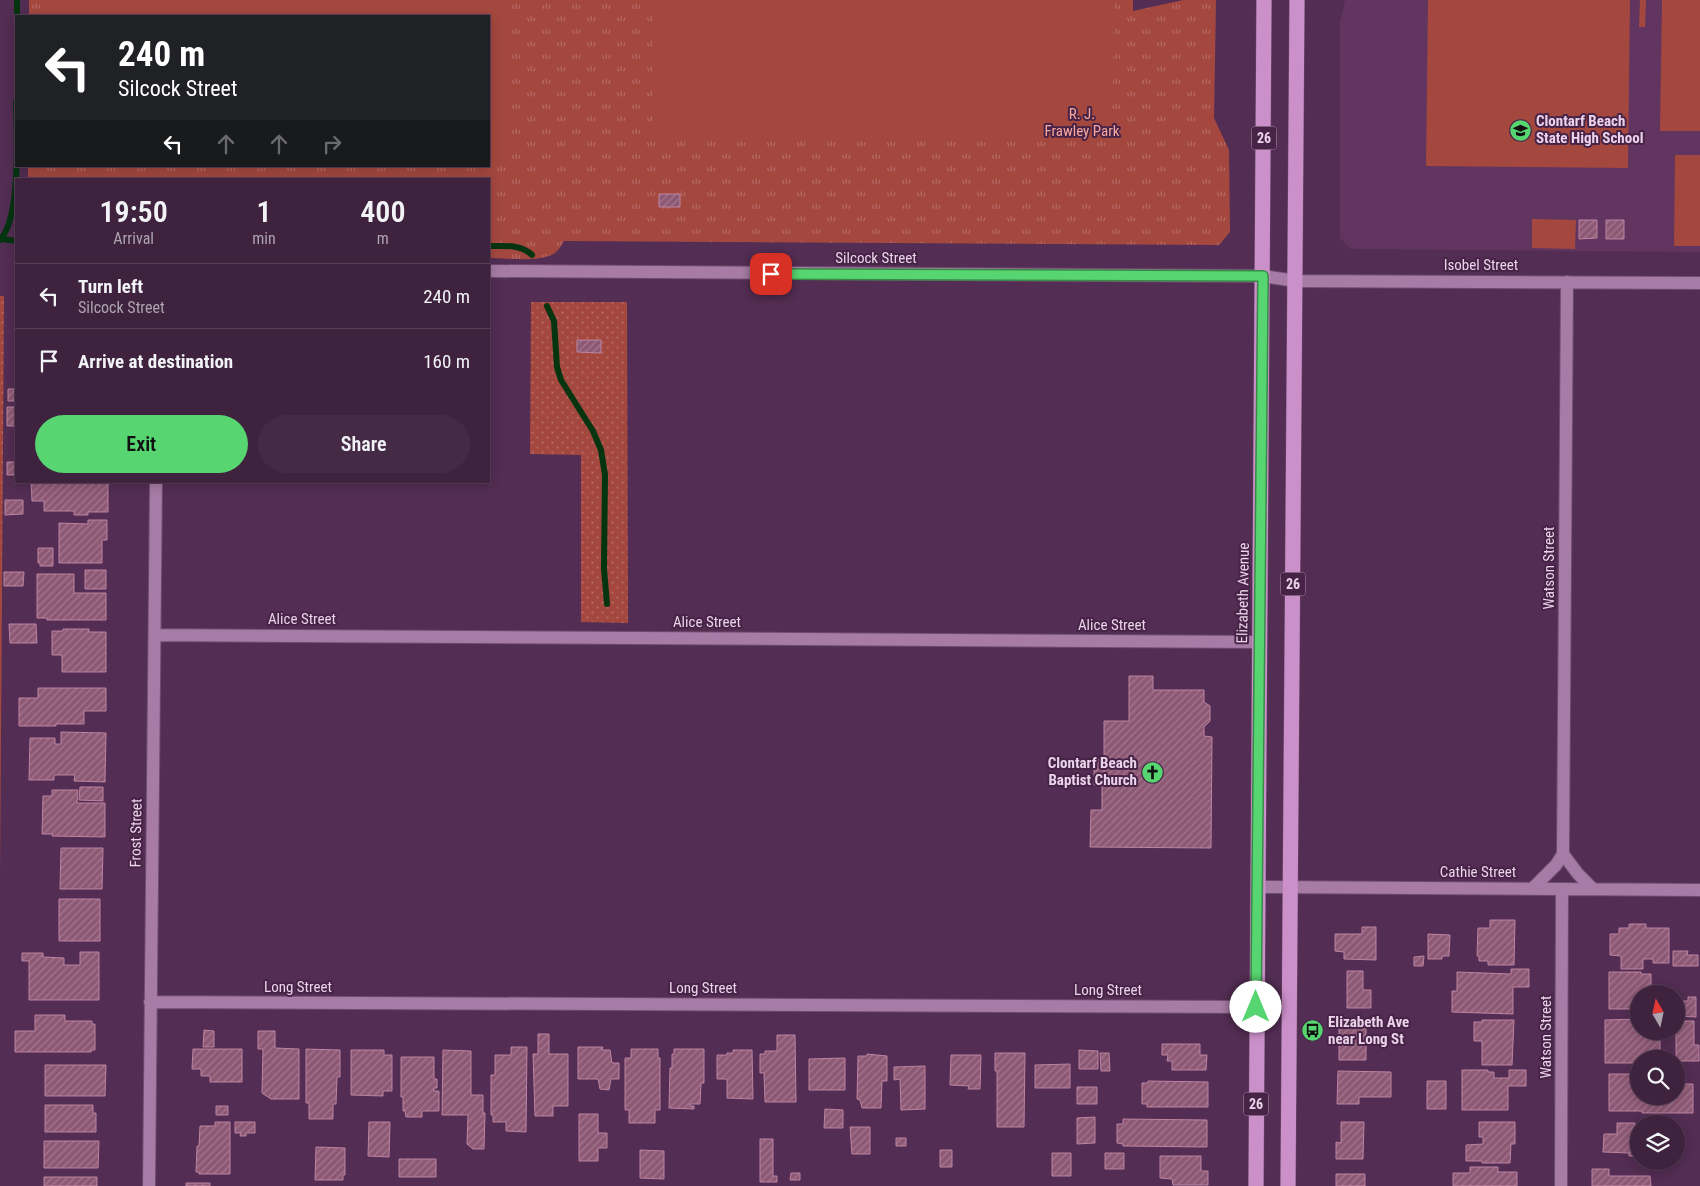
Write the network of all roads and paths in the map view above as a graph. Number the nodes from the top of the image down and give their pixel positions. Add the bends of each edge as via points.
1 (1264, 0) edge
2 (1297, 0) edge
3 (490, 271) edge
4 (1263, 276) junction
5 (1296, 281) junction
6 (1567, 282) junction
7 (1700, 283) edge
8 (156, 483) edge
9 (155, 635) junction
10 (1260, 642) junction
11 (1563, 854) junction
12 (1257, 887) junction
13 (1290, 888) junction
14 (1532, 889) junction
15 (1562, 889) junction
16 (1593, 889) junction
17 (1700, 890) edge
18 (150, 1002) junction
19 (1256, 1007) junction
20 (149, 1186) edge
21 (1256, 1186) edge
22 (1288, 1186) edge
23 (1561, 1186) edge

1 - 4 highway, Elizabeth Avenue / 26
2 - 5 highway, 26
3 - 4 street, Silcock Street
4 - 5 street, Isobel Street
4 - 10 highway, Elizabeth Avenue / 26
5 - 6 street, Isobel Street
5 - 13 highway, 26
6 - 7 street, Isobel Street
6 - 11 street, Watson Street
8 - 9 street, Frost Street
9 - 10 street, Alice Street
9 - 18 street, Frost Street
10 - 12 highway, Elizabeth Avenue / 26
11 - 14 street
11 - 16 street
12 - 13 street, Cathie Street
12 - 19 highway, Elizabeth Avenue / 26
13 - 14 street, Cathie Street
13 - 22 highway, 26
14 - 15 street, Cathie Street
15 - 16 street, Cathie Street
15 - 23 street, Watson Street
16 - 17 street, Cathie Street
18 - 19 street, Long Street
18 - 20 street, Frost Street
19 - 21 highway, Elizabeth Avenue / 26

